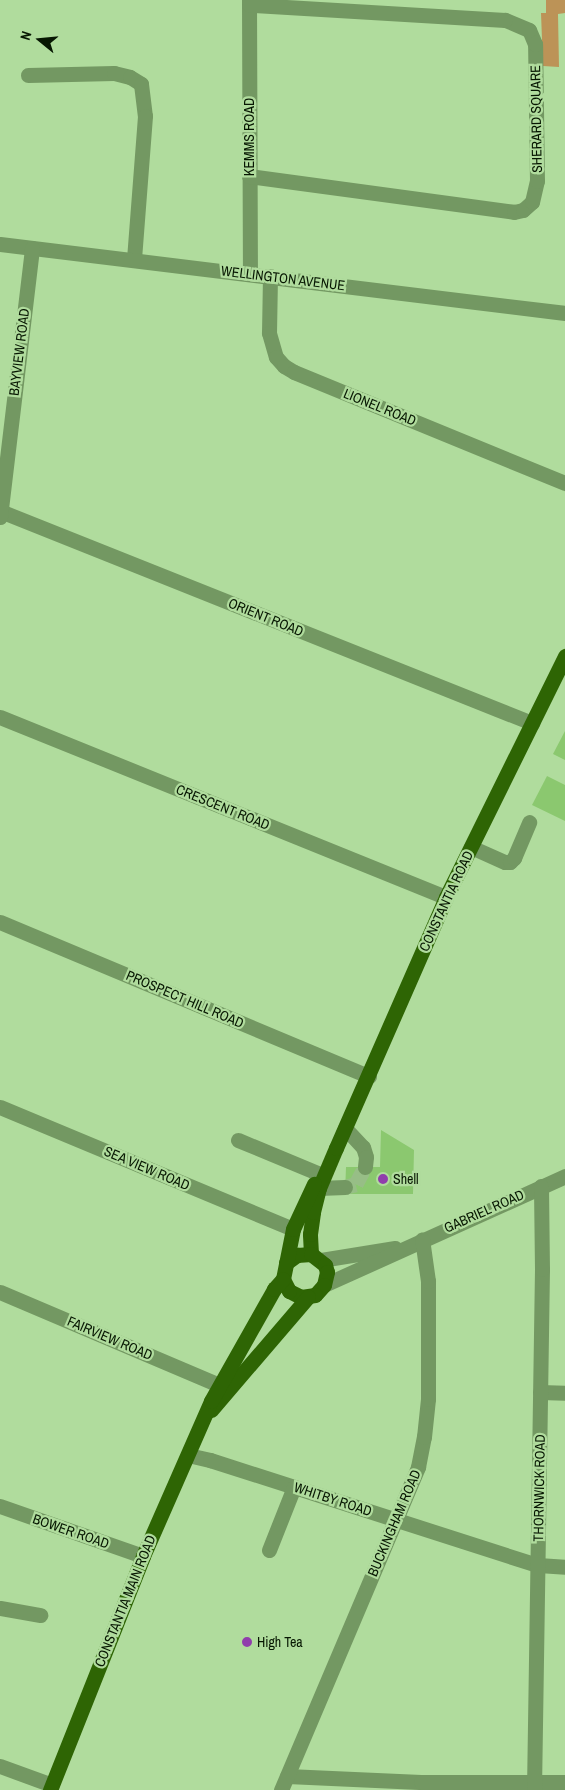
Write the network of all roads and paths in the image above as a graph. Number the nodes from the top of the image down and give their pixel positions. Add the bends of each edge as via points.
1 (249, 2) edge
2 (28, 75) dead end
3 (249, 176) junction
4 (0, 244) edge
5 (32, 248) junction
6 (134, 260) junction
7 (250, 274) junction
8 (270, 276) junction
9 (565, 313) edge
10 (565, 483) edge
11 (0, 511) edge
12 (0, 517) edge
13 (565, 656) edge
14 (0, 718) edge
15 (532, 723) junction
16 (529, 822) dead end
17 (470, 848) junction
18 (446, 897) junction
19 (0, 922) edge
20 (369, 1076) junction
21 (0, 1107) edge
22 (345, 1128) junction
23 (238, 1140) dead end
24 (365, 1167) dead end
25 (565, 1176) edge
26 (320, 1181) junction
27 (541, 1186) junction
28 (345, 1187) dead end
29 (293, 1229) junction
30 (422, 1239) junction
31 (404, 1248) junction
32 (316, 1257) junction
33 (286, 1263) junction
34 (284, 1279) junction
35 (324, 1285) junction
36 (0, 1292) edge
37 (308, 1297) junction
38 (219, 1385) junction
39 (540, 1392) junction
40 (565, 1393) edge
41 (206, 1414) junction
42 (188, 1455) junction
43 (294, 1487) junction
44 (0, 1506) edge
45 (395, 1519) junction
46 (269, 1550) dead end
47 (143, 1556) junction
48 (538, 1565) junction
49 (565, 1567) edge
50 (0, 1608) edge
51 (40, 1615) dead end
52 (0, 1766) edge
53 (565, 1782) edge
54 (284, 1783) edge
55 (534, 1786) edge
56 (51, 1787) edge

1 - 3 street, KEMMS ROAD
1 - 3 street, SHERARD SQUARE via 505,20 529,30 534,44 537,181 532,202 523,210 514,212
2 - 6 street via 114,73 141,84 146,116
3 - 7 street, KEMMS ROAD
4 - 5 street, WELLINGTON AVENUE
5 - 6 street, WELLINGTON AVENUE
5 - 11 street, BAYVIEW ROAD
6 - 7 street, WELLINGTON AVENUE
7 - 8 street, WELLINGTON AVENUE
8 - 9 street, WELLINGTON AVENUE
8 - 10 street, LIONEL ROAD via 269,333 276,357 284,366
11 - 12 street, BAYVIEW ROAD
11 - 15 street, ORIENT ROAD
13 - 15 main road, CONSTANTIA ROAD
14 - 18 street, CRESCENT ROAD
15 - 17 main road, CONSTANTIA ROAD
16 - 17 street via 510,862
17 - 18 main road, CONSTANTIA ROAD
18 - 20 main road, CONSTANTIA ROAD
19 - 20 street, PROSPECT HILL ROAD
20 - 22 main road, CONSTANTIA ROAD
21 - 29 street, SEA VIEW ROAD
22 - 24 street via 363,1147
22 - 26 main road, CONSTANTIA ROAD
23 - 26 street
25 - 27 street, GABRIEL ROAD
26 - 28 street
26 - 29 main road, CONSTANTIA ROAD
26 - 32 main road, CONSTANTIA ROAD via 311,1222
27 - 30 street, GABRIEL ROAD
27 - 39 street, THORNWICK ROAD
29 - 33 main road, CONSTANTIA ROAD
30 - 31 street, GABRIEL ROAD
30 - 45 street, BUCKINGHAM ROAD via 428,1281 428,1399 418,1467
31 - 32 street, GABRIEL ROAD
31 - 35 street, GABRIEL ROAD
32 - 33 main road via 297,1255
32 - 35 main road via 326,1272
33 - 34 main road
34 - 37 main road via 289,1291
34 - 38 main road, CONSTANTIA MAIN ROAD via 274,1289
35 - 37 main road via 315,1295
36 - 38 street, FAIRVIEW ROAD
37 - 41 main road, CONSTANTIA MAIN ROAD via 241,1378
38 - 41 main road, CONSTANTIA MAIN ROAD
39 - 40 street
39 - 48 street, THORNWICK ROAD
41 - 42 main road, CONSTANTIA MAIN ROAD
42 - 43 street, WHITBY ROAD
42 - 47 main road, CONSTANTIA MAIN ROAD
43 - 45 street, WHITBY ROAD
43 - 46 street
44 - 47 street, BOWER ROAD
45 - 48 street, WHITBY ROAD
45 - 54 street, BUCKINGHAM ROAD
47 - 56 main road, CONSTANTIA MAIN ROAD
48 - 49 street, WHITBY ROAD
48 - 55 street, THORNWICK ROAD
50 - 51 street
52 - 56 street
53 - 55 street
54 - 55 street via 421,1782

